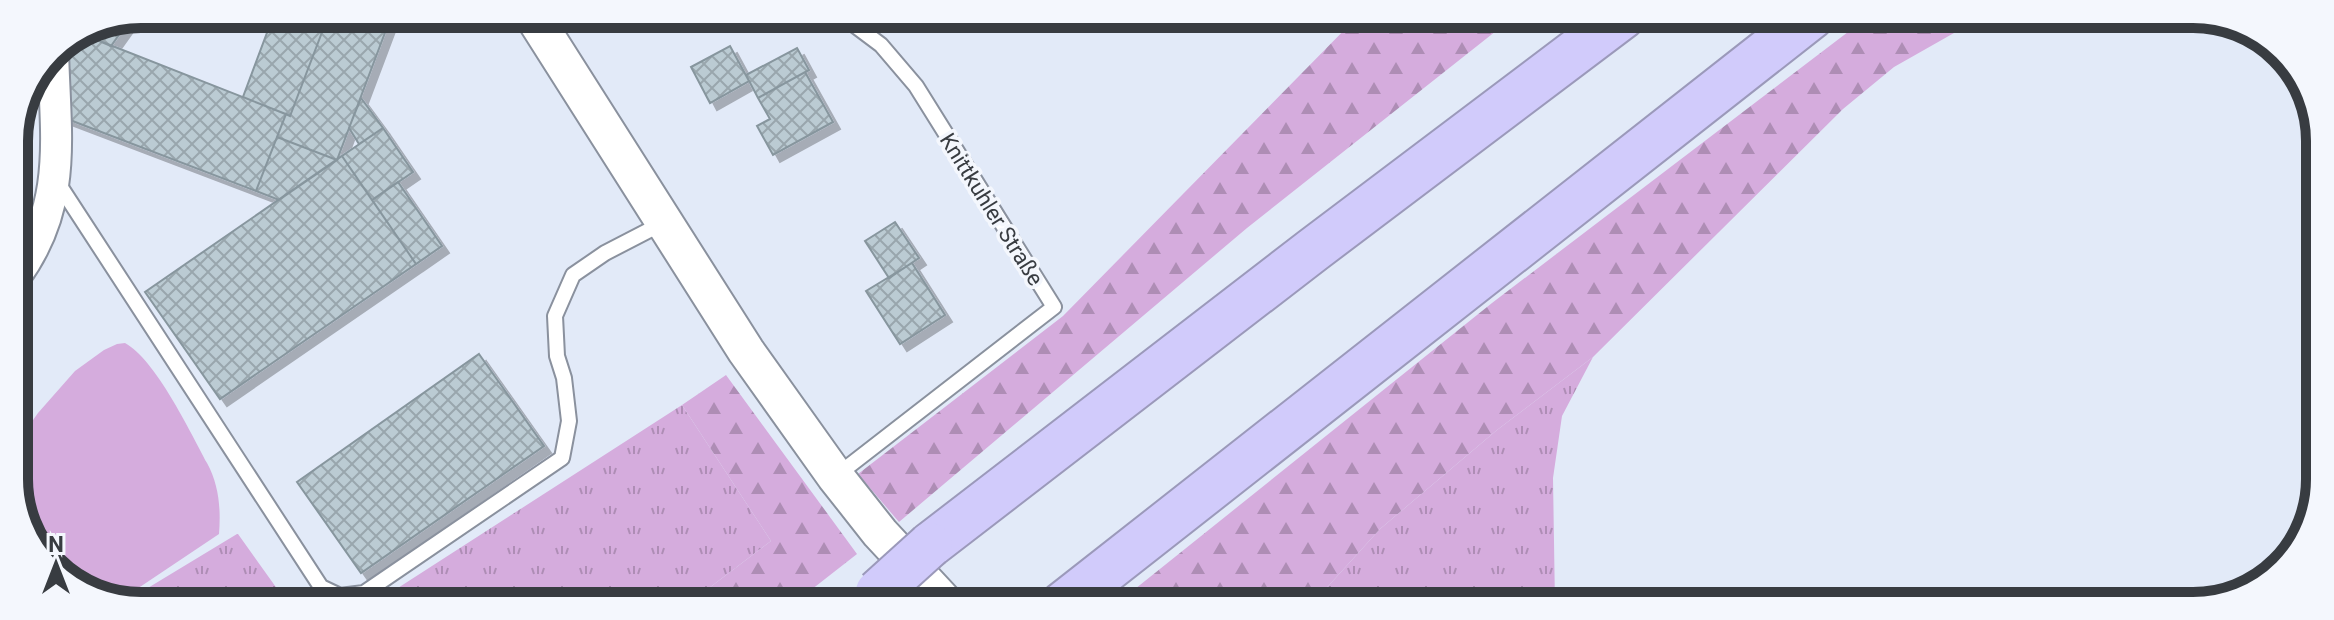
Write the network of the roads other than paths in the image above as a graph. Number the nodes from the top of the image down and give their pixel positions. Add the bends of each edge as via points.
1 (541, 28) edge
2 (858, 28) edge
3 (1607, 28) edge
4 (1797, 28) edge
5 (53, 70) edge
6 (55, 180) junction
7 (663, 223) junction
8 (28, 260) edge
9 (835, 476) junction
10 (332, 592) edge
11 (366, 592) edge
12 (877, 592) edge
13 (935, 592) edge
14 (1079, 592) edge

1 - 7 street
2 - 9 lane, Knittkuhler Straße via 881,45 916,86 1054,307
3 - 12 highway, bridge via 1300,259 930,545
4 - 14 highway
5 - 6 street
6 - 8 street via 46,223
6 - 10 lane via 321,587
7 - 9 street
7 - 11 lane via 573,275 555,316 569,421 562,458
9 - 13 street

